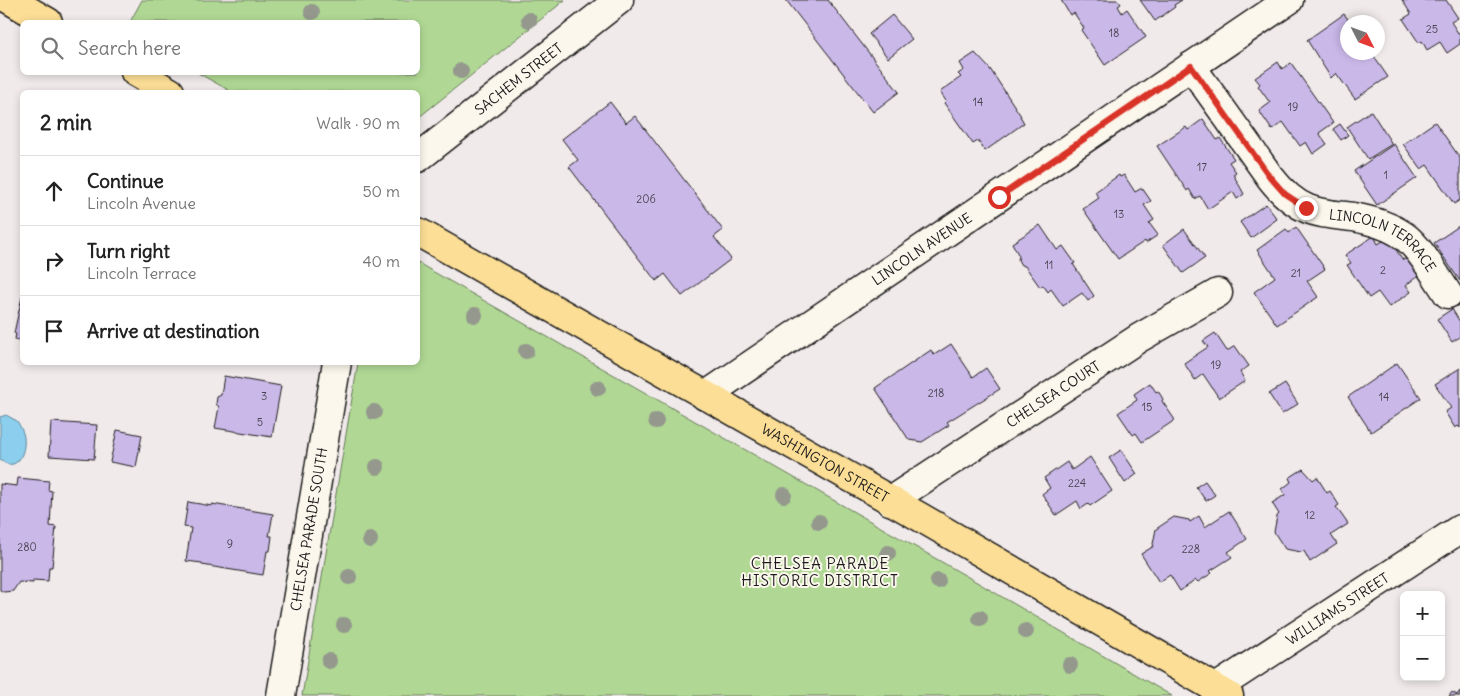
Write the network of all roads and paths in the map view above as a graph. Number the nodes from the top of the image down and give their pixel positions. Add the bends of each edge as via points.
1 (10, 0) edge
2 (619, 0) edge
3 (1289, 0) edge
4 (45, 20) edge
5 (1191, 66) junction
6 (140, 75) edge
7 (166, 90) edge
8 (420, 156) edge
9 (420, 233) edge
10 (1218, 293) dead end
11 (1448, 294) dead end
12 (337, 365) edge
13 (705, 396) junction
14 (890, 500) junction
15 (1460, 529) edge
16 (1222, 692) edge
17 (281, 696) edge

1 - 4 highway
2 - 8 street, SACHEM STREET
3 - 5 street, LINCOLN AVENUE
5 - 11 street, LINCOLN TERRACE via 1285,194 1313,211 1368,220 1405,236
5 - 13 street, LINCOLN AVENUE
6 - 7 highway
9 - 13 highway, WASHINGTON STREET
10 - 14 street, CHELSEA COURT via 1139,338
12 - 17 street, CHELSEA PARADE SOUTH
13 - 14 highway, WASHINGTON STREET
14 - 16 highway, WASHINGTON STREET
15 - 16 street, WILLIAMS STREET

